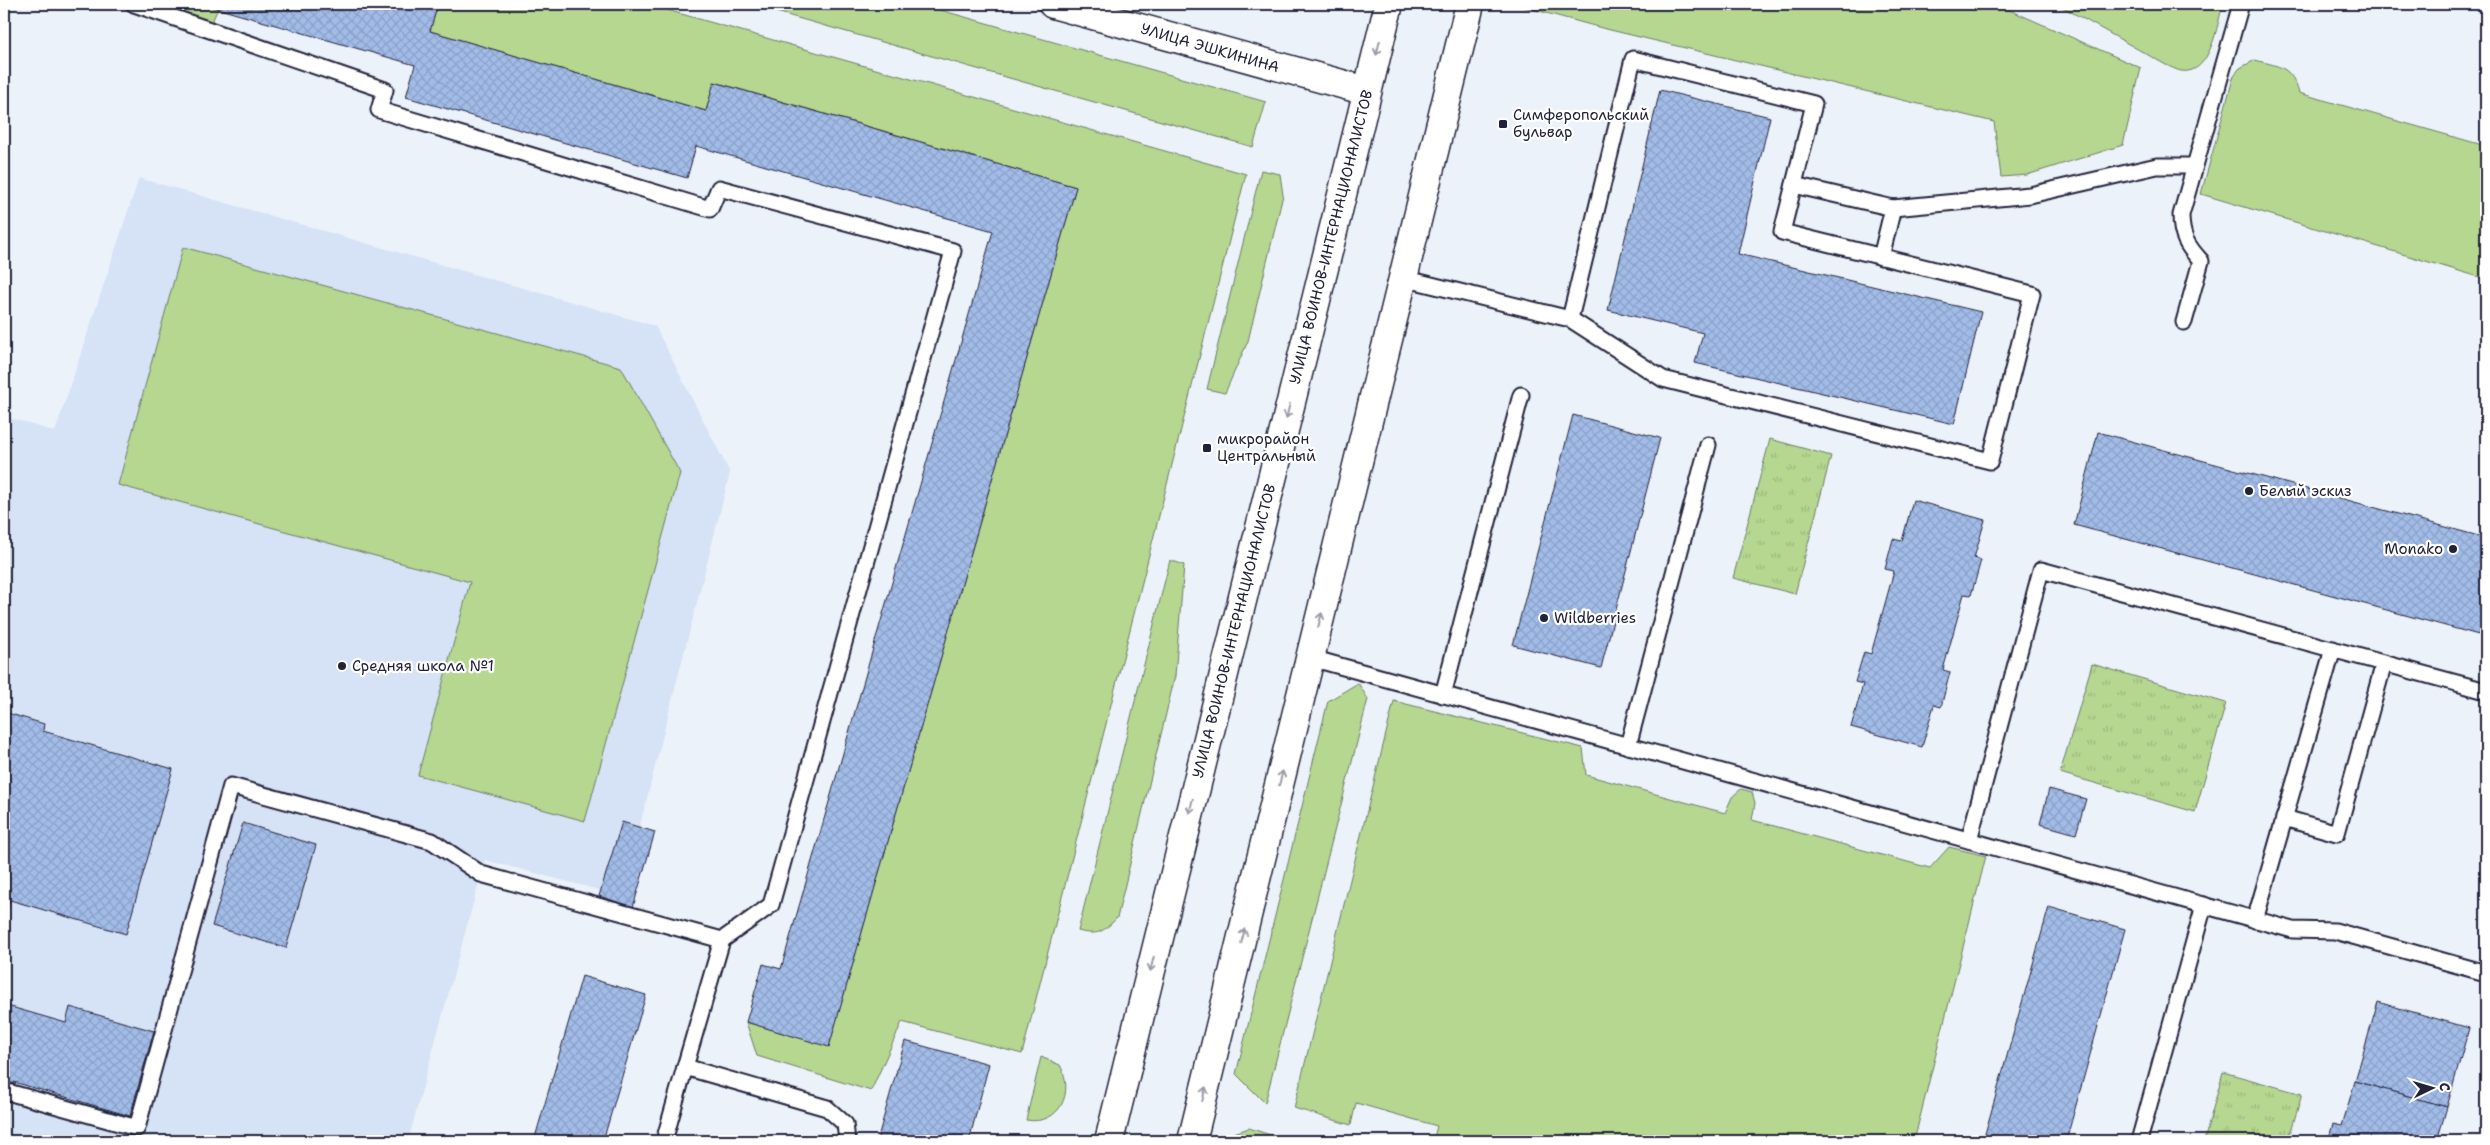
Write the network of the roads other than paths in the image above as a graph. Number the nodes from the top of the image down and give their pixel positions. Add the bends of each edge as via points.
1 (134, 4) edge
2 (1053, 4) edge
3 (1389, 4) edge
4 (1470, 4) edge
5 (2241, 4) edge
6 (1367, 92) junction
7 (2194, 166) junction
8 (1794, 185) junction
9 (1893, 208) junction
10 (1881, 257) junction
11 (1403, 278) junction
12 (1570, 319) junction
13 (2184, 322) dead end
14 (1522, 395) dead end
15 (1708, 445) dead end
16 (2333, 650) junction
17 (1311, 658) junction
18 (2384, 663) junction
19 (2486, 691) edge
20 (1443, 695) junction
21 (1628, 746) junction
22 (2284, 818) junction
23 (1969, 840) junction
24 (2204, 906) junction
25 (2255, 920) junction
26 (722, 940) junction
27 (2486, 973) edge
28 (685, 1067) junction
29 (4, 1091) edge
30 (664, 1141) edge
31 (847, 1141) edge
32 (1109, 1141) edge
33 (1192, 1141) edge
34 (2139, 1141) edge

1 - 26 lane via 385,90 379,110 710,209 719,188 953,250 771,904
2 - 6 main road, УЛИЦА ЭШКИНИНА
3 -> 6 main road, УЛИЦА ВОИНОВ-ИНТЕРНАЦИОНАЛИСТОВ
4 - 11 main road
5 - 7 lane
6 -> 32 main road, УЛИЦА ВОИНОВ-ИНТЕРНАЦИОНАЛИСТОВ
7 - 9 lane via 2157,166 2030,196
7 - 13 lane via 2181,215 2181,233 2201,262
8 - 9 lane
8 - 10 lane via 1782,232
8 - 12 lane via 1814,104 1633,59
9 - 10 lane
10 - 12 lane via 2032,294 1990,461 1663,379
11 - 12 lane
17 -> 11 main road
14 - 20 lane
15 - 21 lane
16 - 18 lane
16 - 22 lane
16 - 23 lane via 2041,570
17 - 20 lane
33 -> 17 main road
18 - 19 lane
18 - 22 lane via 2337,833
20 - 21 lane
21 - 23 lane
22 - 25 lane
23 - 24 lane
24 - 25 lane
24 - 34 lane
25 - 27 lane via 2293,930 2335,931
26 - 28 lane
26 - 29 lane via 481,874 432,841 231,786 137,1128
28 - 30 lane
28 - 31 lane via 827,1108 845,1124

